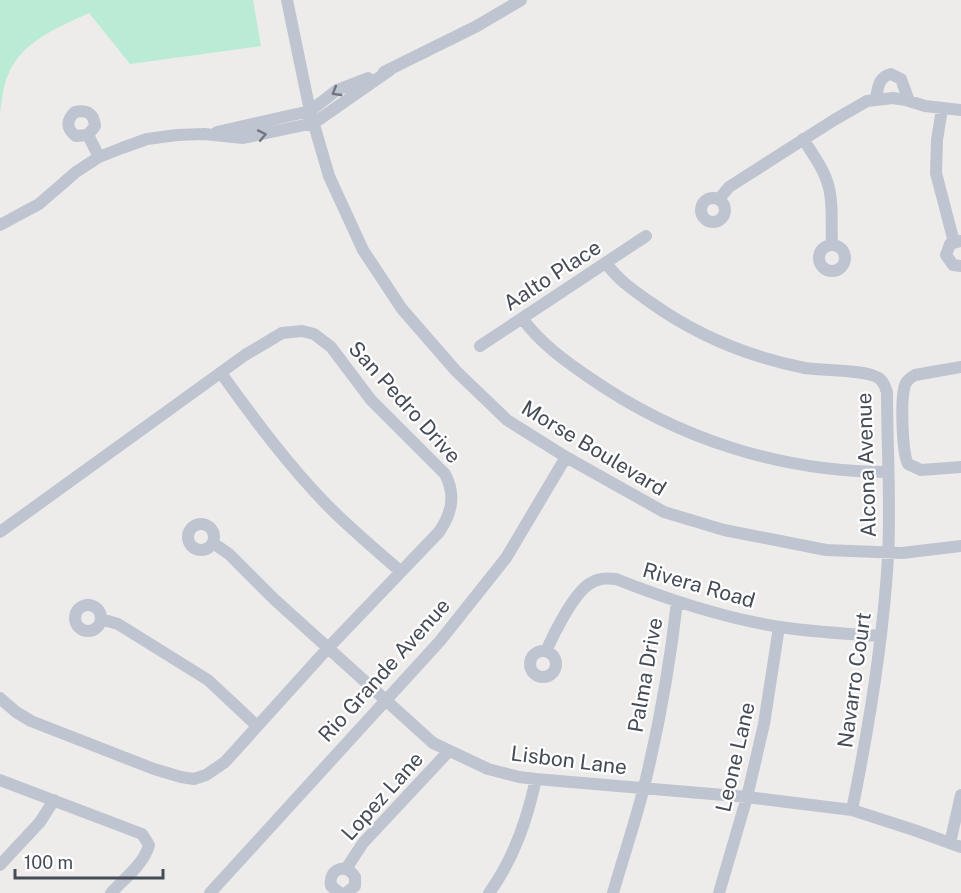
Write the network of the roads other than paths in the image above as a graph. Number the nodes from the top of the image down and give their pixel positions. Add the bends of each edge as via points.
1 (287, 0) edge
2 (521, 0) edge
3 (390, 70) junction
4 (876, 99) junction
5 (909, 101) junction
6 (942, 109) junction
7 (961, 110) edge
8 (310, 111) junction
9 (314, 123) junction
10 (204, 134) junction
11 (88, 135) dead end
12 (803, 139) junction
13 (99, 157) junction
14 (719, 198) dead end
15 (0, 225) edge
16 (645, 236) dead end
17 (957, 242) edge
18 (832, 245) dead end
19 (606, 262) junction
20 (961, 266) edge
21 (522, 318) junction
22 (480, 346) dead end
23 (961, 367) edge
24 (221, 372) junction
25 (566, 457) junction
26 (961, 467) edge
27 (888, 472) junction
28 (0, 532) edge
29 (213, 543) dead end
30 (961, 546) edge
31 (888, 554) junction
32 (400, 571) junction
33 (677, 602) junction
34 (101, 619) dead end
35 (779, 627) junction
36 (881, 636) junction
37 (328, 648) junction
38 (546, 651) dead end
39 (0, 698) edge
40 (386, 700) junction
41 (257, 726) junction
42 (448, 752) junction
43 (536, 779) junction
44 (0, 780) edge
45 (643, 788) junction
46 (961, 795) edge
47 (747, 797) junction
48 (54, 800) junction
49 (852, 810) junction
50 (956, 845) edge
51 (0, 865) edge
52 (346, 868) junction
53 (111, 893) edge
54 (210, 893) edge
55 (340, 893) edge
56 (346, 893) edge
57 (489, 893) edge
58 (613, 893) edge
59 (719, 893) edge

1 - 8 street, Morse Boulevard
2 - 3 street via 492,19
3 -> 8 street via 337,90
3 - 9 street
4 - 5 street
4 - 5 street via 881,78 891,74 901,79
4 - 12 street via 853,108
5 - 6 street
6 - 7 street
6 - 17 street via 936,173
8 - 9 street, Morse Boulevard
8 - 10 street
10 -> 9 street via 243,138
9 - 25 street, Morse Boulevard via 329,176 358,239 402,309 456,371 507,420
10 - 13 street via 147,139
11 - 13 street
12 - 14 street via 729,187
12 - 18 street via 831,194
13 - 15 street via 39,204
16 - 19 street, Aalto Place
17 - 20 street via 948,248 947,259
19 - 21 street, Aalto Place
19 - 27 street, Alcona Avenue via 622,283 664,313 712,339 806,368 878,378 887,392
21 - 22 street, Aalto Place
21 - 27 street via 543,343 594,381 641,411 695,436 789,463
23 - 26 street via 915,375 909,378 903,395 903,449 908,464 921,470
24 - 28 street, San Pedro Drive
24 - 32 street via 308,485
24 - 32 street, San Pedro Drive via 282,333 314,334 331,347 371,400 451,484 452,509 447,521
25 - 31 street, Morse Boulevard via 664,512 724,530 826,550
25 - 40 street, Rio Grande Avenue via 506,558 440,641
27 - 31 street, Alcona Avenue
29 - 37 street, Lisbon Lane
30 - 31 street, Morse Boulevard
31 - 36 street, Navarro Court
32 - 37 street, San Pedro Drive
33 - 35 street, Rivera Road
33 - 38 street, Rivera Road via 616,579 599,579 584,589 554,631
33 - 45 street, Palma Drive via 664,693
34 - 41 street via 118,624 208,680
35 - 36 street, Rivera Road
35 - 47 street, Leone Lane via 766,716
36 - 49 street, Navarro Court
37 - 40 street, Lisbon Lane
37 - 41 street, San Pedro Drive
39 - 41 street, San Pedro Drive via 32,722 154,769 194,779 225,762
40 - 42 street, Lisbon Lane
40 - 54 street, Rio Grande Avenue
42 - 43 street, Lisbon Lane via 488,768
42 - 52 street, Lopez Lane via 363,843
43 - 45 street, Lisbon Lane
43 - 57 street via 515,849
44 - 48 street
45 - 47 street, Lisbon Lane
45 - 58 street, Palma Drive
46 - 50 street
47 - 49 street, Lisbon Lane
47 - 59 street, Leone Lane
48 - 51 street via 40,822
48 - 53 street via 134,830 147,839 149,845 142,860
49 - 50 street, Lisbon Lane
52 - 55 street, Lopez Lane via 334,871 331,878 331,886
52 - 56 street, Lopez Lane via 356,881

